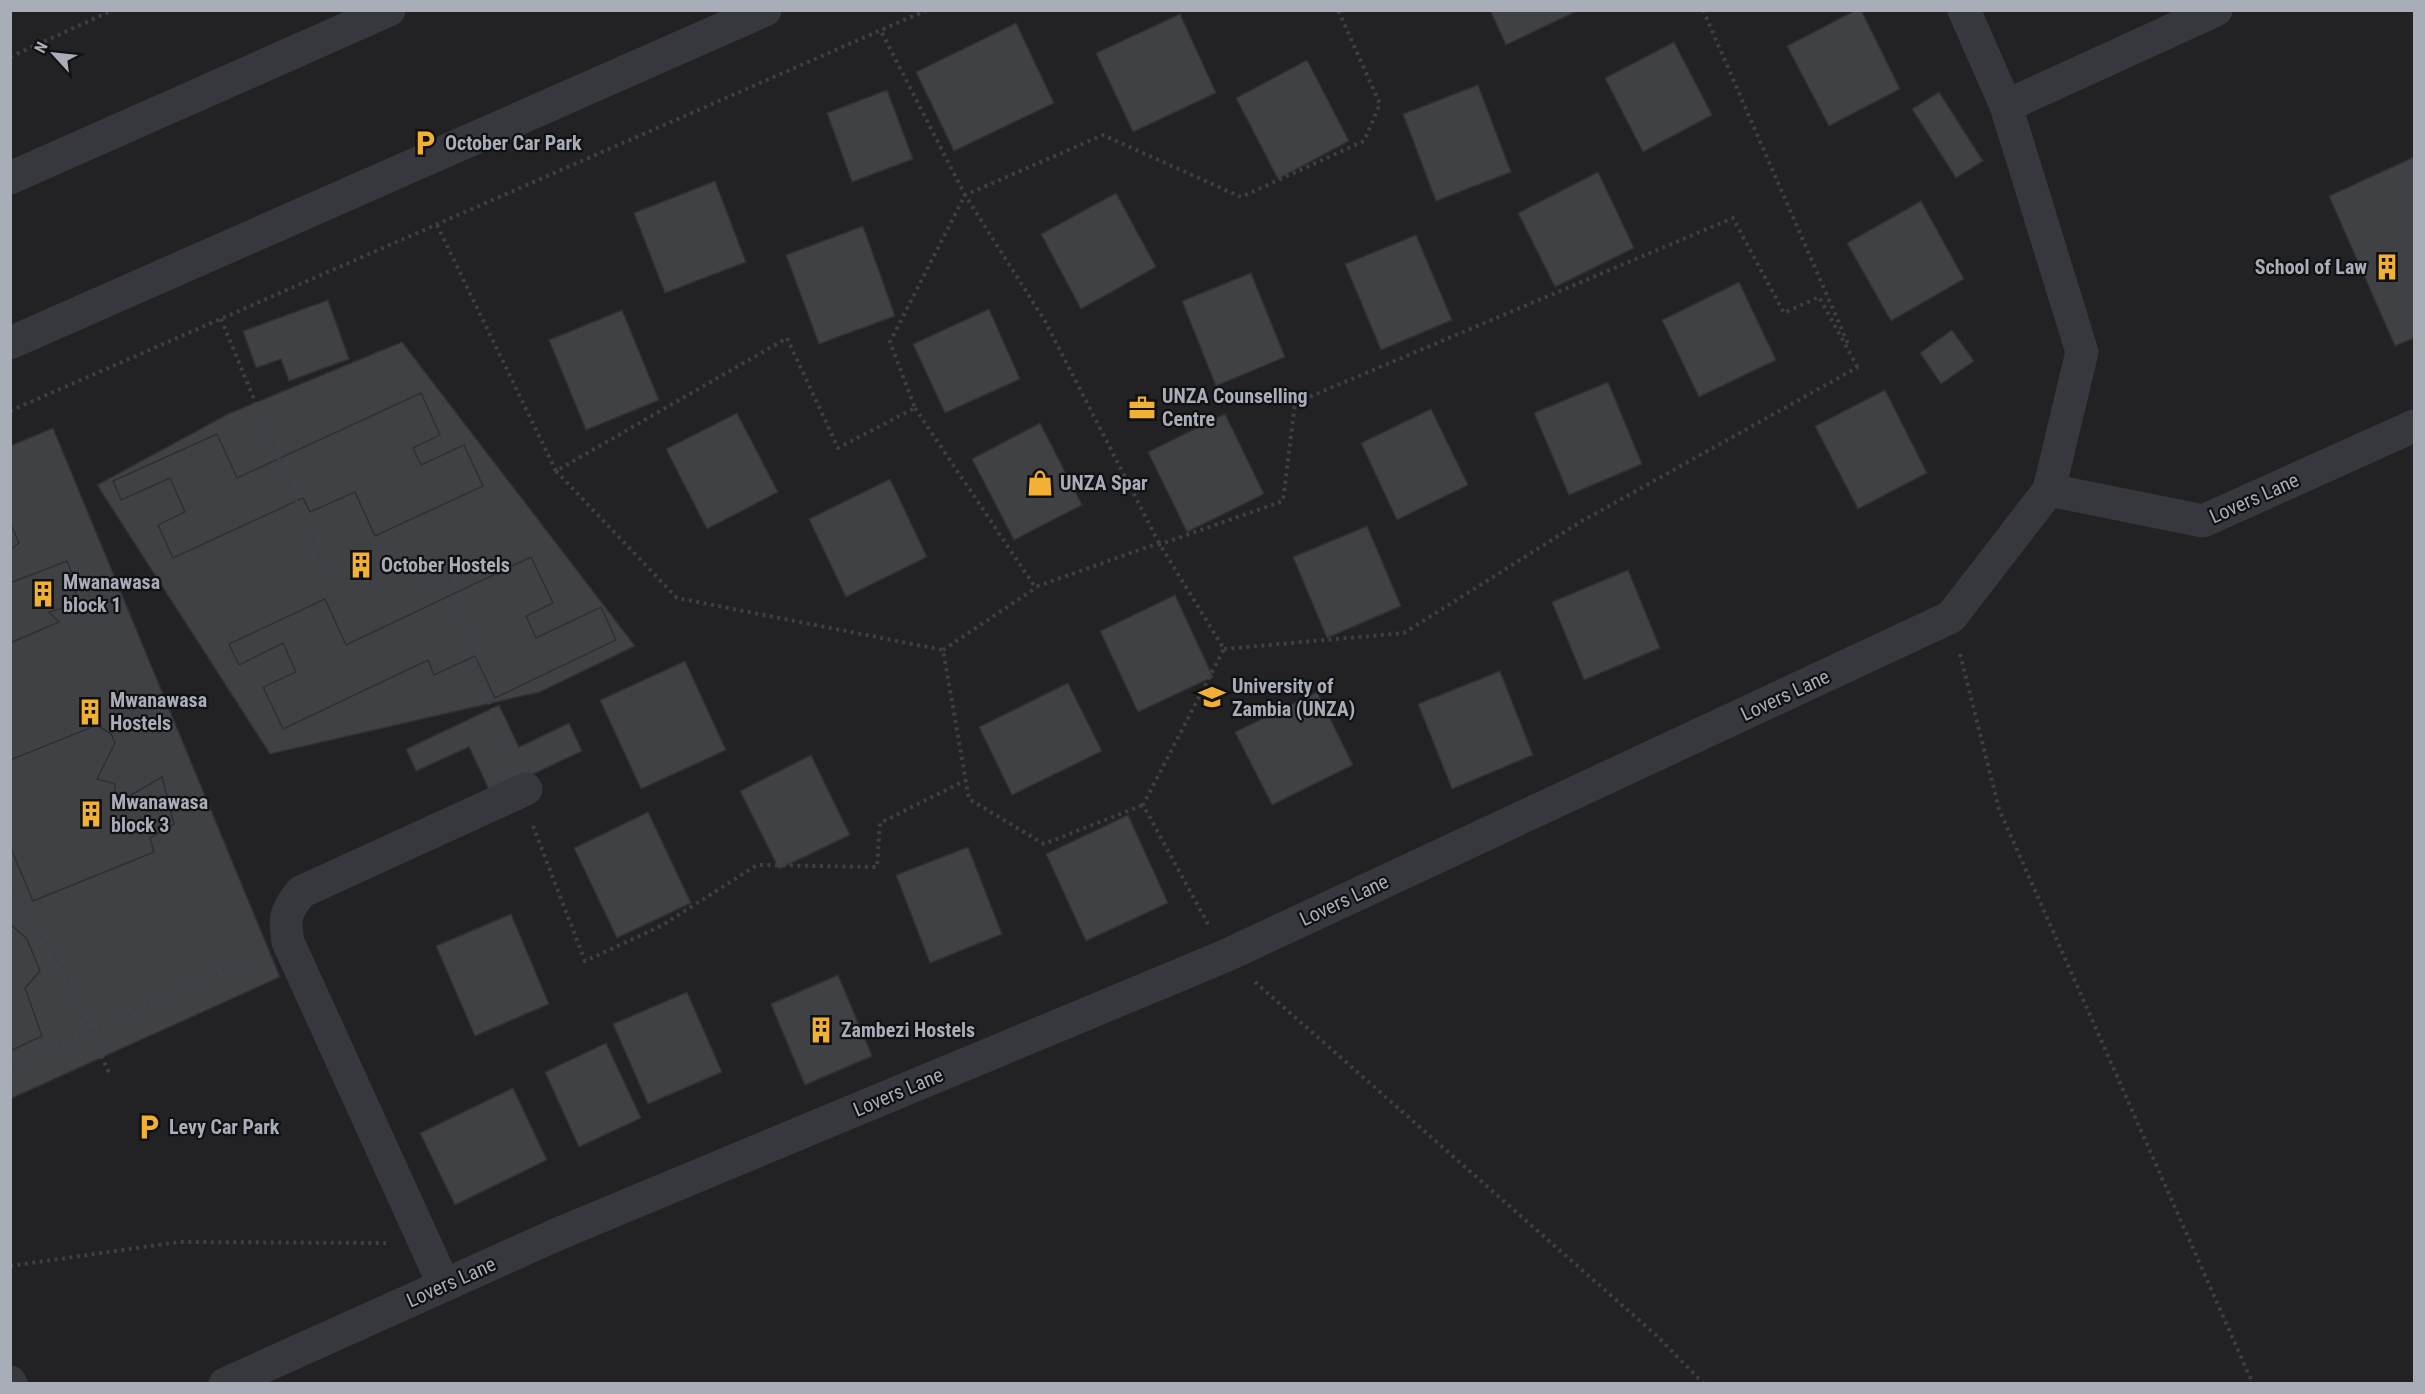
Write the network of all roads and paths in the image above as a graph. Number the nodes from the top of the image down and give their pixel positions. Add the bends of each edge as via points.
1 (113, 10) edge
2 (389, 10) edge
3 (765, 10) edge
4 (927, 10) edge
5 (1338, 10) edge
6 (1703, 10) edge
7 (1964, 10) edge
8 (2216, 10) edge
9 (881, 31) junction
10 (10, 57) edge
11 (2006, 106) junction
12 (10, 178) edge
13 (965, 195) junction
14 (437, 225) junction
15 (221, 319) junction
16 (10, 343) edge
17 (1858, 368) junction
18 (915, 408) junction
19 (10, 411) edge
20 (2415, 426) edge
21 (556, 471) junction
22 (2049, 490) junction
23 (1159, 543) junction
24 (1035, 587) junction
25 (1952, 617) junction
26 (1224, 649) junction
27 (943, 650) junction
28 (966, 780) junction
29 (523, 790) junction
30 (1143, 805) junction
31 (10, 893) edge
32 (288, 942) junction
33 (1225, 956) junction
34 (90, 1031) junction
35 (10, 1067) edge
36 (110, 1075) dead end
37 (430, 1253) junction
38 (10, 1266) edge
39 (444, 1285) junction
40 (225, 1383) edge
41 (1704, 1383) edge
42 (2253, 1383) edge

1 - 10 path
2 - 12 lane
3 - 16 lane
4 - 9 path
5 - 13 path via 1380,104 1364,141 1241,197 1103,135
6 - 17 path
7 - 11 lane
8 - 11 lane
9 - 13 path
9 - 14 path
11 - 22 lane via 2082,352
13 - 18 path via 890,342
13 - 23 path via 1045,321
14 - 15 path
14 - 21 path
15 - 19 path
15 - 29 path via 321,561 448,581
17 - 24 path via 1819,297 1784,313 1733,218 1295,403 1283,501
17 - 26 path via 1582,521 1404,633
18 - 21 path via 838,448 787,338
18 - 24 path
20 - 22 lane, Lovers Lane via 2203,521
21 - 27 path via 677,598
22 - 25 lane, Lovers Lane
23 - 24 path
23 - 26 path
24 - 27 path
25 - 33 lane, Lovers Lane
25 - 42 path via 1999,809
26 - 30 path
27 - 28 path
28 - 29 path via 880,823 877,867 757,865 661,926 585,961
28 - 30 path via 969,799 1044,844
29 - 32 lane via 302,892 289,907 285,921
30 - 33 path
31 - 34 path via 58,960
32 - 34 path
32 - 37 lane
33 - 39 lane, Lovers Lane
33 - 41 path via 1657,1336
34 - 35 path
34 - 36 path
37 - 38 path via 384,1243 179,1242
37 - 39 lane
39 - 40 lane, Lovers Lane

